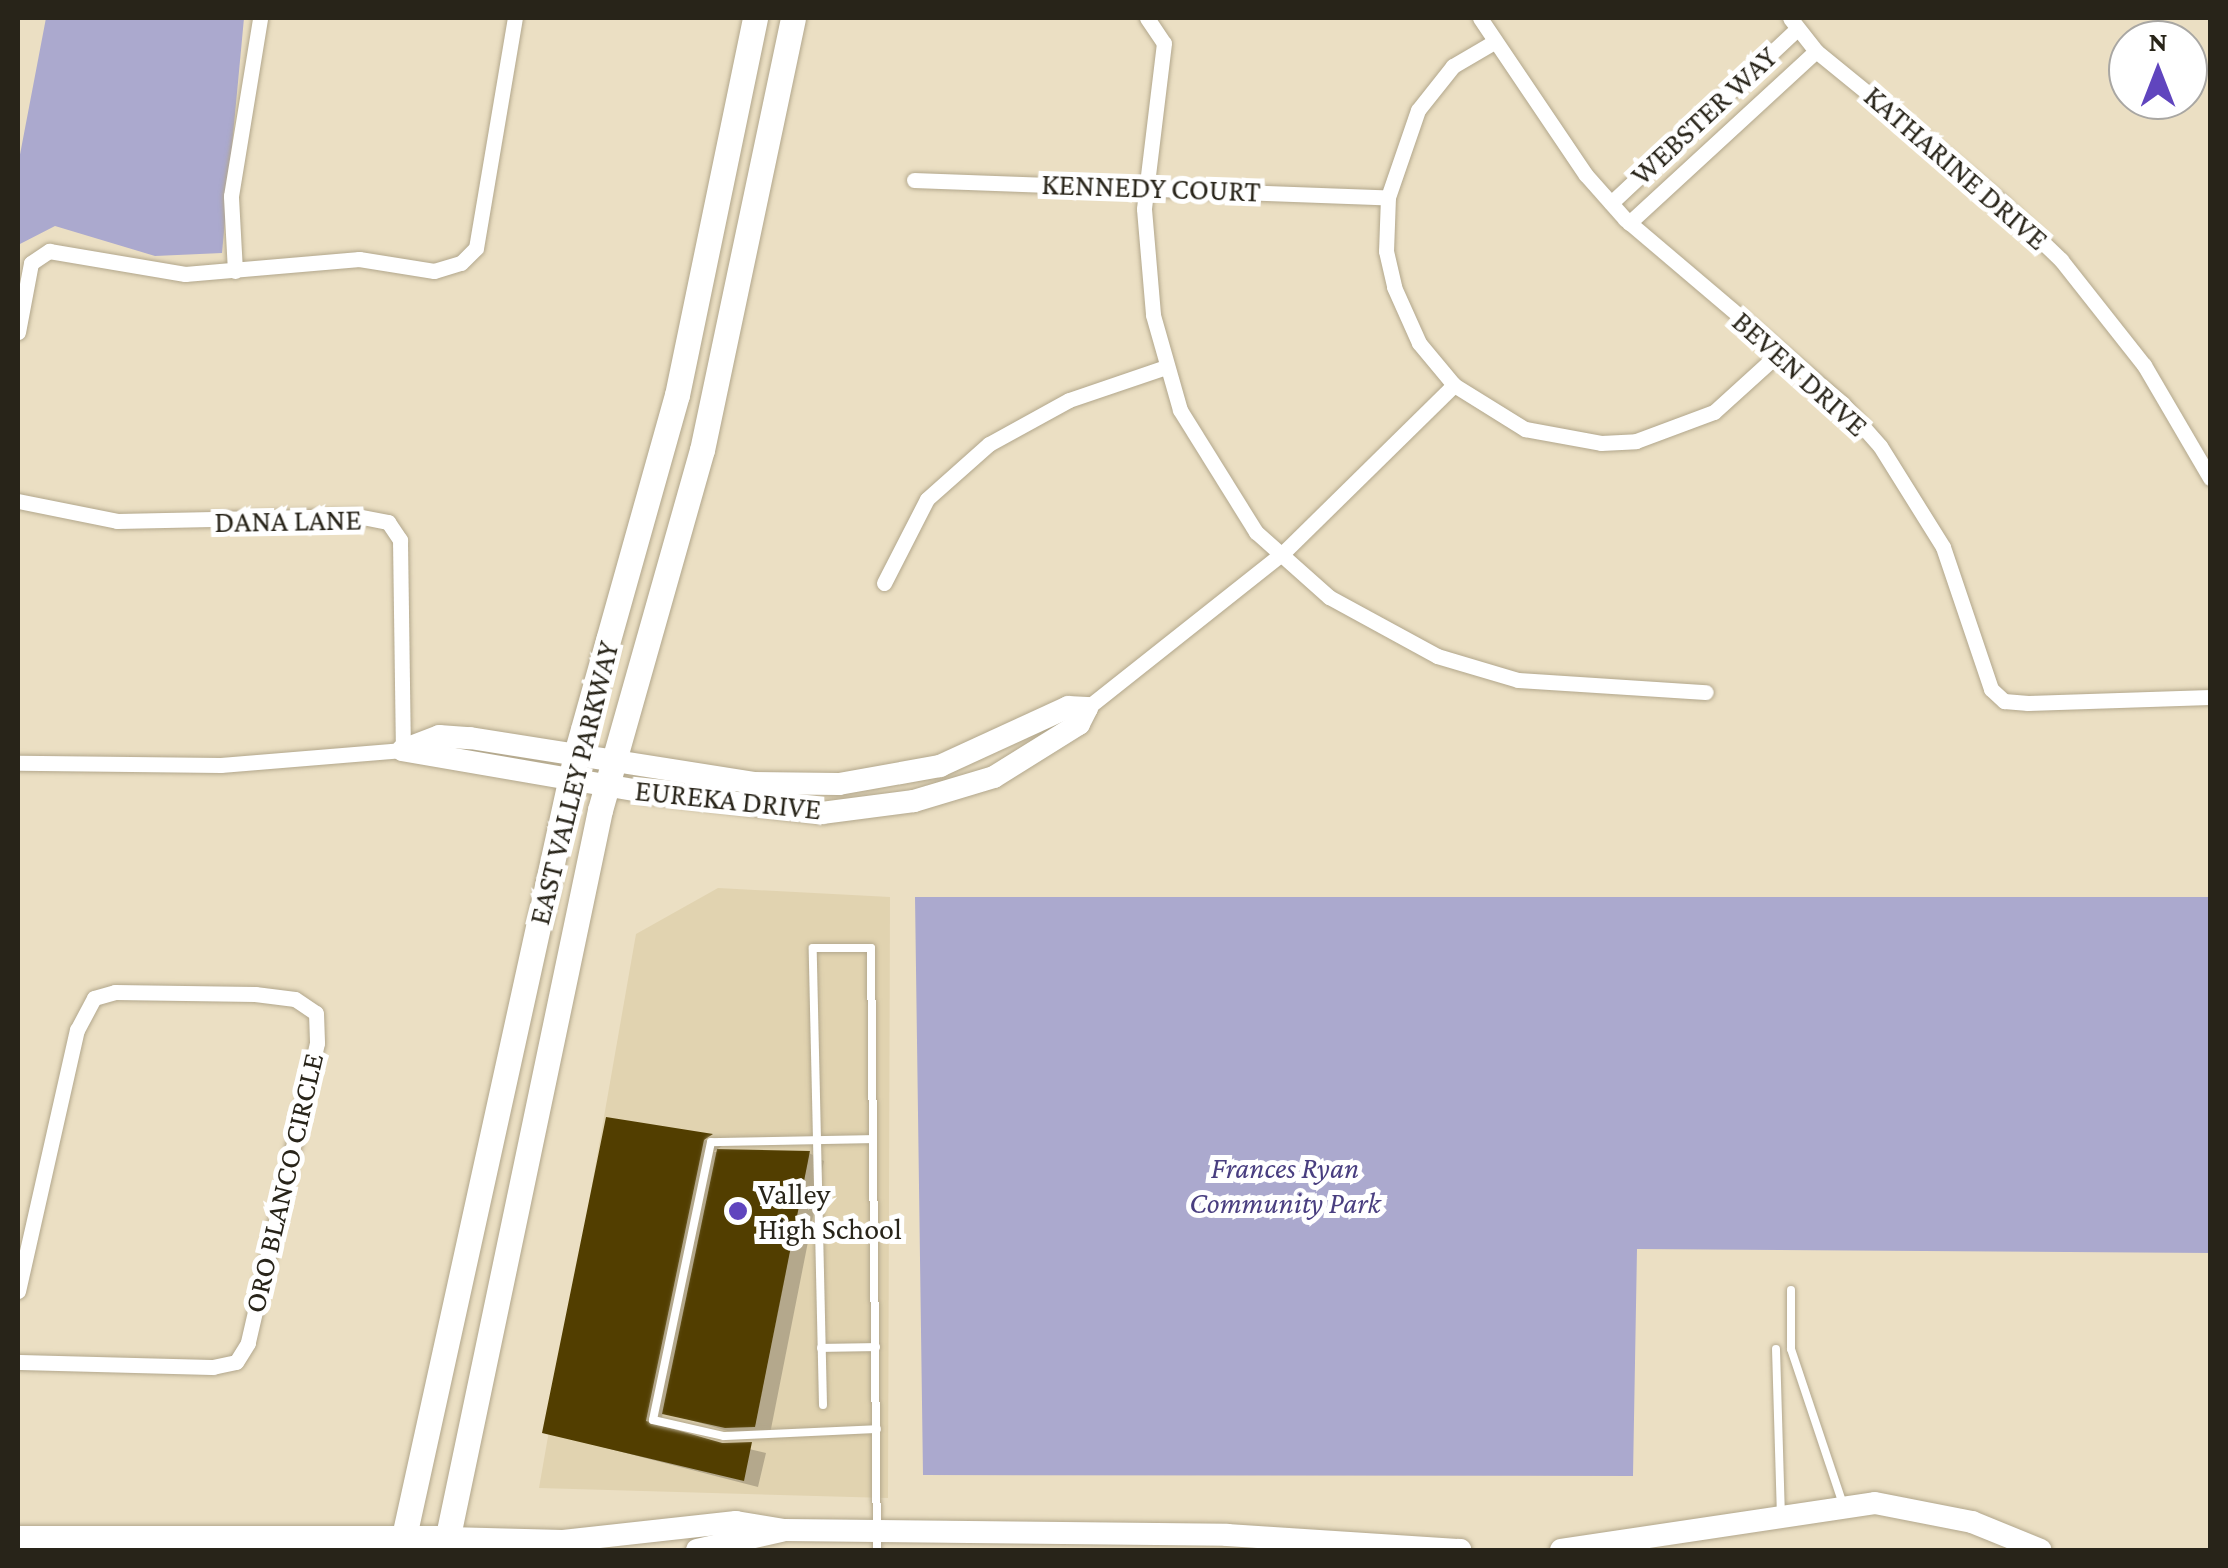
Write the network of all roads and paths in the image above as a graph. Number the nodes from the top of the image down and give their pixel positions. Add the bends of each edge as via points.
1 (260, 18) edge
2 (514, 18) edge
3 (755, 18) edge
4 (794, 18) edge
5 (1147, 18) edge
6 (1480, 18) edge
7 (1793, 23) edge
8 (1494, 42) junction
9 (1816, 50) junction
10 (914, 180) dead end
11 (1144, 188) junction
12 (1388, 197) junction
13 (1611, 203) junction
14 (1629, 223) junction
15 (234, 271) junction
16 (18, 332) edge
17 (1779, 353) junction
18 (1166, 367) junction
19 (1454, 385) junction
20 (2210, 475) edge
21 (18, 501) edge
22 (1279, 556) junction
23 (884, 583) dead end
24 (1706, 692) dead end
25 (2210, 697) edge
26 (1087, 708) joint
27 (404, 750) junction
28 (18, 763) edge
29 (573, 766) junction
30 (610, 773) junction
31 (874, 1139) junction
32 (818, 1141) junction
33 (1791, 1290) dead end
34 (18, 1291) edge
35 (876, 1347) junction
36 (822, 1348) junction
37 (1776, 1349) dead end
38 (18, 1362) edge
39 (823, 1405) dead end
40 (877, 1429) junction
41 (1843, 1504) junction
42 (1780, 1512) junction
43 (784, 1530) junction
44 (18, 1538) edge
45 (878, 1540) edge
46 (404, 1544) edge
47 (447, 1544) edge
48 (697, 1550) edge
49 (1461, 1550) edge
50 (1561, 1550) edge
51 (2040, 1550) edge

1 - 15 street via 231,196
2 - 15 street via 476,248 461,264 434,271 359,259
3 - 29 main road, EAST VALLEY PARKWAY via 677,395
4 - 30 main road, EAST VALLEY PARKWAY via 702,450
5 - 11 street via 1164,43
6 - 8 street, BEVEN DRIVE
7 - 9 street, KATHARINE DRIVE
7 - 13 street, WEBSTER WAY
8 - 12 street via 1453,66 1418,110
8 - 13 street, BEVEN DRIVE
9 - 14 street, WEBSTER WAY
9 - 20 street, KATHARINE DRIVE via 2000,200 2061,260 2144,365
10 - 11 street, KENNEDY COURT
11 - 12 street, KENNEDY COURT
11 - 18 street via 1144,260
12 - 19 street via 1386,252 1394,287 1420,343
13 - 14 street, BEVEN DRIVE
14 - 17 street, BEVEN DRIVE
15 - 16 street via 185,274 49,251 31,263
17 - 19 street via 1714,412 1636,441 1601,443 1525,429
17 - 25 street, BEVEN DRIVE via 1842,403 1914,494 1964,596 1982,673 2004,701
18 - 22 street via 1180,410 1220,482
18 - 23 street via 1069,400 989,444 927,499
19 - 22 street, EUREKA DRIVE
21 - 27 street, DANA LANE via 117,521 357,516 388,522 400,540
22 - 24 street via 1396,639 1478,670 1573,686
22 - 26 street, EUREKA DRIVE
26 - 30 street, EUREKA DRIVE via 1068,707 940,766 868,782 753,783
27 - 28 street, EUREKA DRIVE via 221,765
27 - 29 street, EUREKA DRIVE via 439,736
29 - 30 street, EUREKA DRIVE
29 - 46 main road, EAST VALLEY PARKWAY
30 - 47 main road, EAST VALLEY PARKWAY
31 - 32 lane
31 - 32 lane via 871,948 814,948
31 - 35 lane
32 - 36 lane
32 - 40 lane via 711,1142 653,1420 724,1436
33 - 41 lane via 1791,1349
34 - 38 street, ORO BLANCO CIRCLE via 76,1030 94,998 114,992 255,994 295,998 316,1014 317,1044 248,1343 236,1362
35 - 36 lane
35 - 40 lane
36 - 39 lane
37 - 42 lane
40 - 45 lane
41 - 42 street
41 - 51 street via 1921,1508
42 - 50 street
43 - 45 street
43 - 47 street via 736,1522 578,1540
43 - 48 street
44 - 46 main road
45 - 49 street via 1227,1535
46 - 47 main road

